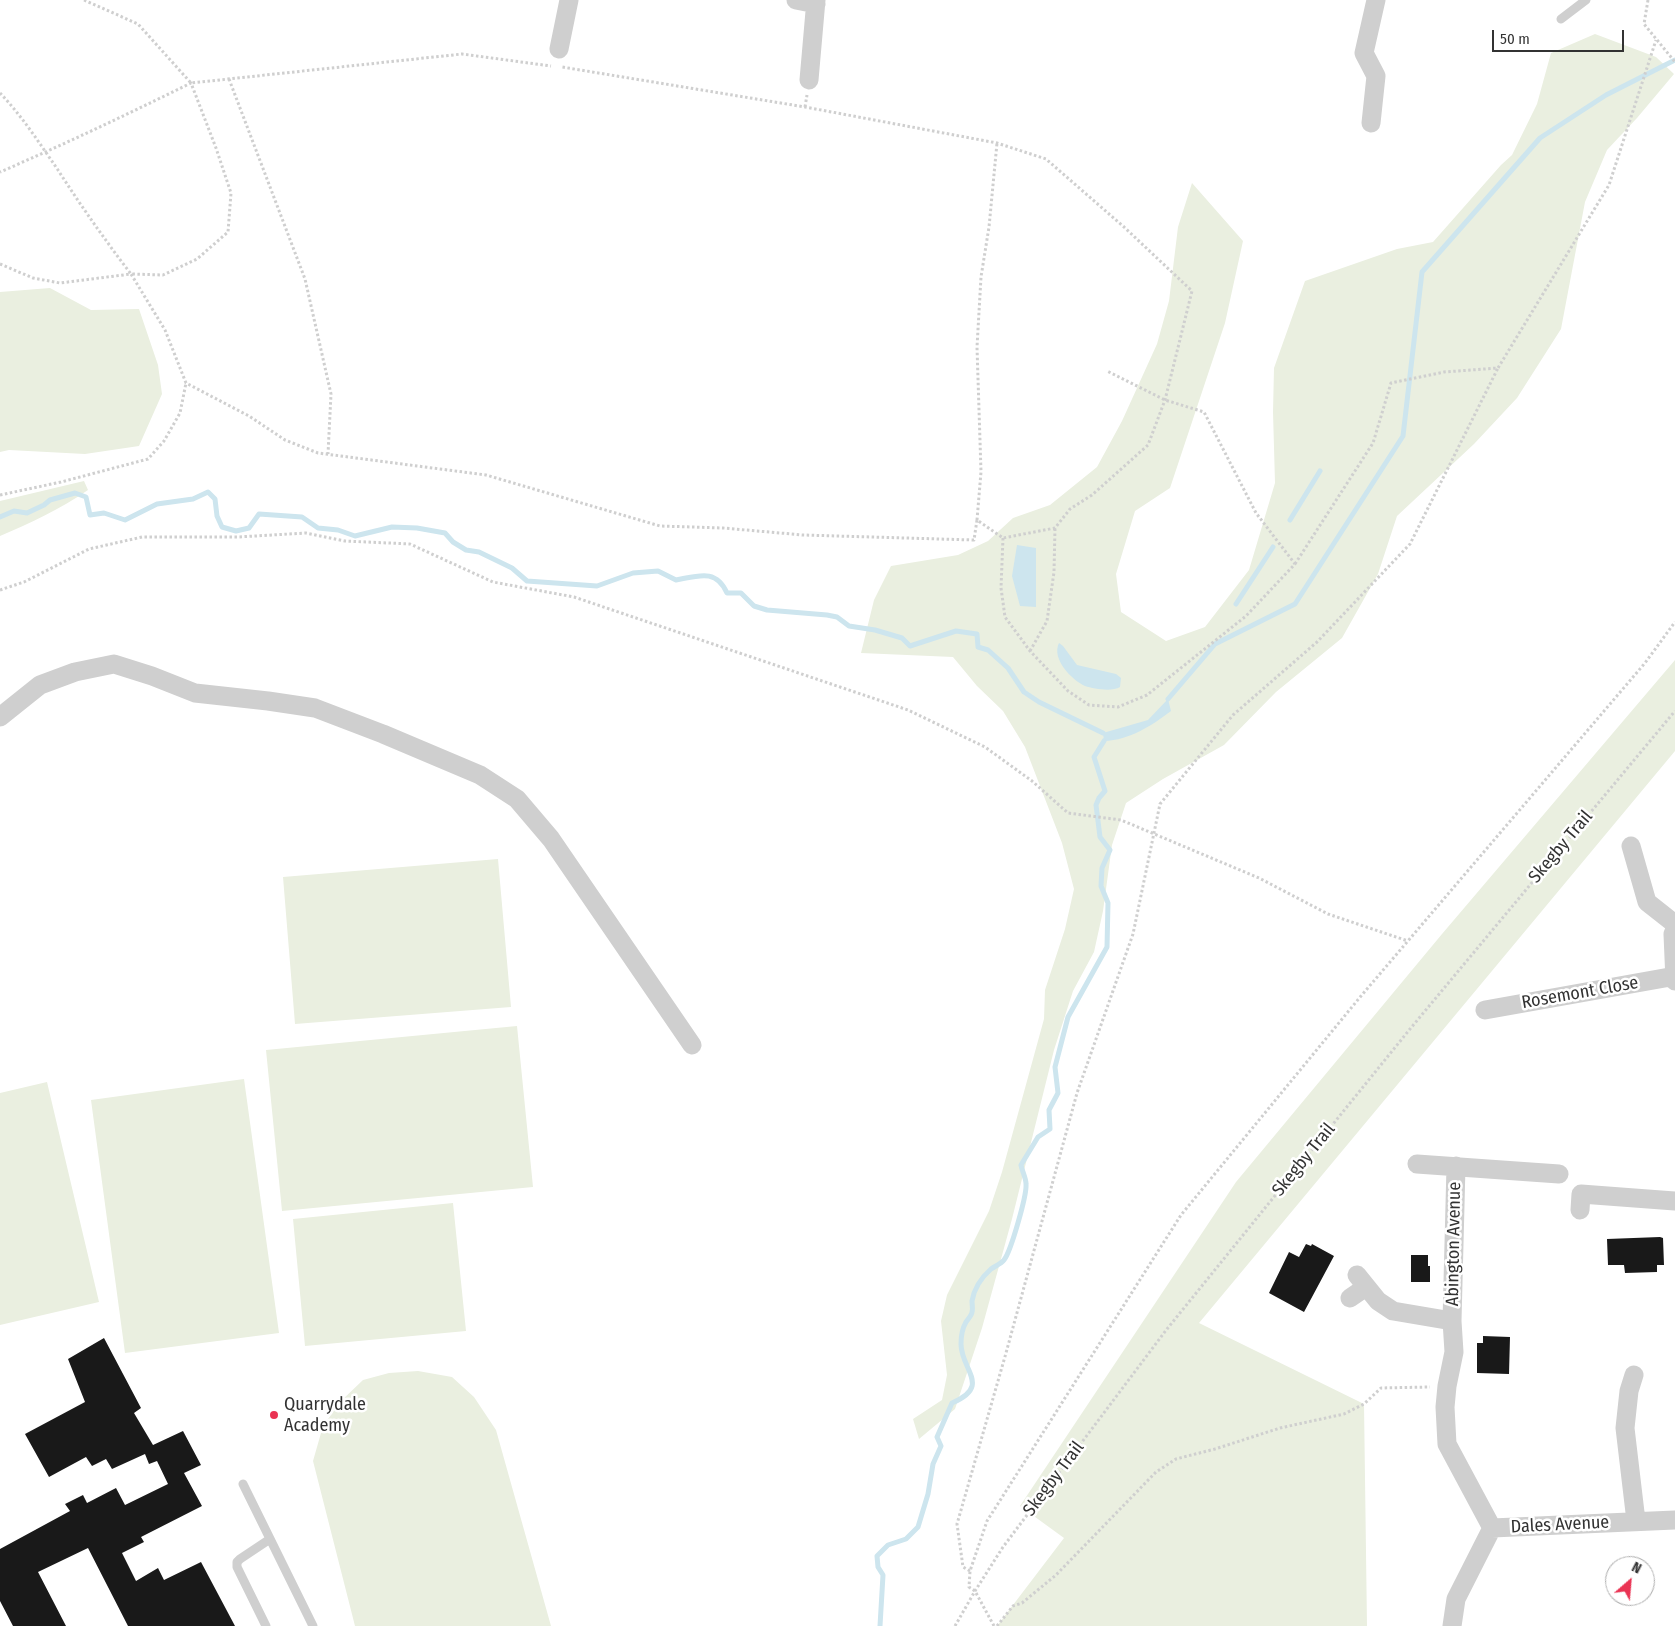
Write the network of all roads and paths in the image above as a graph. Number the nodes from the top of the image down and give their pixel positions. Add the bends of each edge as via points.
1 (84, 0) edge
2 (569, 0) edge
3 (796, 0) edge
4 (1376, 0) edge
5 (1586, 0) edge
6 (1648, 0) edge
7 (816, 2) edge
8 (1561, 19) dead end
9 (1656, 40) junction
10 (559, 48) dead end
11 (1675, 62) edge
12 (228, 79) junction
13 (809, 80) dead end
14 (191, 83) junction
15 (0, 93) edge
16 (1371, 123) dead end
17 (997, 143) junction
18 (46, 152) junction
19 (0, 172) edge
20 (0, 264) edge
21 (131, 274) junction
22 (1498, 368) junction
23 (1107, 371) dead end
24 (186, 383) junction
25 (1165, 400) junction
26 (328, 454) junction
27 (0, 495) edge
28 (977, 520) junction
29 (1055, 528) junction
30 (1003, 538) junction
31 (1295, 564) junction
32 (0, 590) edge
33 (1675, 622) edge
34 (1030, 651) junction
35 (1675, 711) edge
36 (0, 717) edge
37 (1153, 834) junction
38 (1631, 846) dead end
39 (1675, 924) edge
40 (1675, 930) edge
41 (1408, 942) junction
42 (1675, 976) edge
43 (1675, 981) edge
44 (1485, 1010) dead end
45 (692, 1045) dead end
46 (1417, 1164) dead end
47 (1456, 1166) junction
48 (1559, 1174) dead end
49 (1675, 1201) edge
50 (1580, 1210) dead end
51 (1350, 1298) dead end
52 (1452, 1321) junction
53 (1625, 1384) dead end
54 (1447, 1386) junction
55 (242, 1484) dead end
56 (1675, 1520) edge
57 (1636, 1521) junction
58 (1492, 1528) junction
59 (270, 1539) junction
60 (970, 1571) junction
61 (975, 1591) junction
62 (266, 1626) edge
63 (314, 1626) edge
64 (955, 1626) edge
65 (996, 1626) edge
66 (1452, 1626) edge

1 - 14 path via 138,24
2 - 10 street
3 - 7 street
4 - 16 street via 1364,53 1376,76
5 - 8 lane
6 - 9 path via 1644,24
7 - 13 street
9 - 11 path
9 - 22 path via 1609,185
12 - 14 path
12 - 17 path via 462,54 805,107
12 - 26 path via 305,279 331,394
14 - 18 path
14 - 21 path via 231,193 228,232 197,259 180,267 163,274
15 - 18 path
17 - 25 path via 1046,158 1192,291
17 - 28 path via 980,286 977,347 981,472
18 - 19 path
18 - 21 path
20 - 21 path via 33,278 60,283
21 - 24 path via 165,330
22 - 31 path via 1444,372 1391,383 1373,443
22 - 37 path via 1410,544 1317,642 1233,716 1160,804
23 - 25 path
24 - 26 path via 249,416 285,440
24 - 27 path via 180,414 148,459
25 - 29 path via 1148,445 1092,496 1070,509
25 - 31 path via 1204,412 1256,513
26 - 28 path via 486,475 660,526 803,535 974,540
28 - 30 path
29 - 30 path
29 - 34 path via 1054,572 1047,621
30 - 34 path via 1001,588 1005,617
31 - 34 path via 1246,616 1146,696 1118,707 1089,705 1068,691
32 - 37 path via 24,582 90,549 142,537 306,533 345,541 410,544 493,582 574,597 908,710 986,746 1068,813 1121,820
33 - 41 path via 1639,670
35 - 61 path, Skegby Trail via 1416,1022 1167,1329 1002,1548
36 - 45 street via 40,685 75,672 114,664 195,693 315,708 480,775 518,799 551,839
37 - 41 path via 1259,878 1328,914
37 - 60 path via 1133,934 1077,1093 957,1524 963,1567
38 - 39 street via 1647,902
40 - 42 street via 1672,934
41 - 60 path via 1181,1215 986,1521
42 - 43 street
42 - 44 street, Rosemont Close
46 - 47 street, Abington Avenue
47 - 48 street, Abington Avenue
47 - 52 street, Abington Avenue
49 - 50 street via 1581,1194
51 - 52 street, Abington Avenue via 1361,1281 1378,1302 1393,1311
52 - 54 street, Abington Avenue via 1454,1352
53 - 57 street via 1625,1428
54 - 58 street, Abington Avenue via 1447,1444
54 - 65 path via 1381,1388 1364,1404 1344,1414 1280,1428 1176,1459 1156,1472 1056,1575 1013,1606
55 - 59 lane
56 - 57 street, Dales Avenue
57 - 58 street, Dales Avenue
58 - 66 street, Dales Avenue via 1456,1599
59 - 62 lane via 237,1562
59 - 63 lane
60 - 61 path via 969,1586
61 - 64 path, Skegby Trail
61 - 65 path

